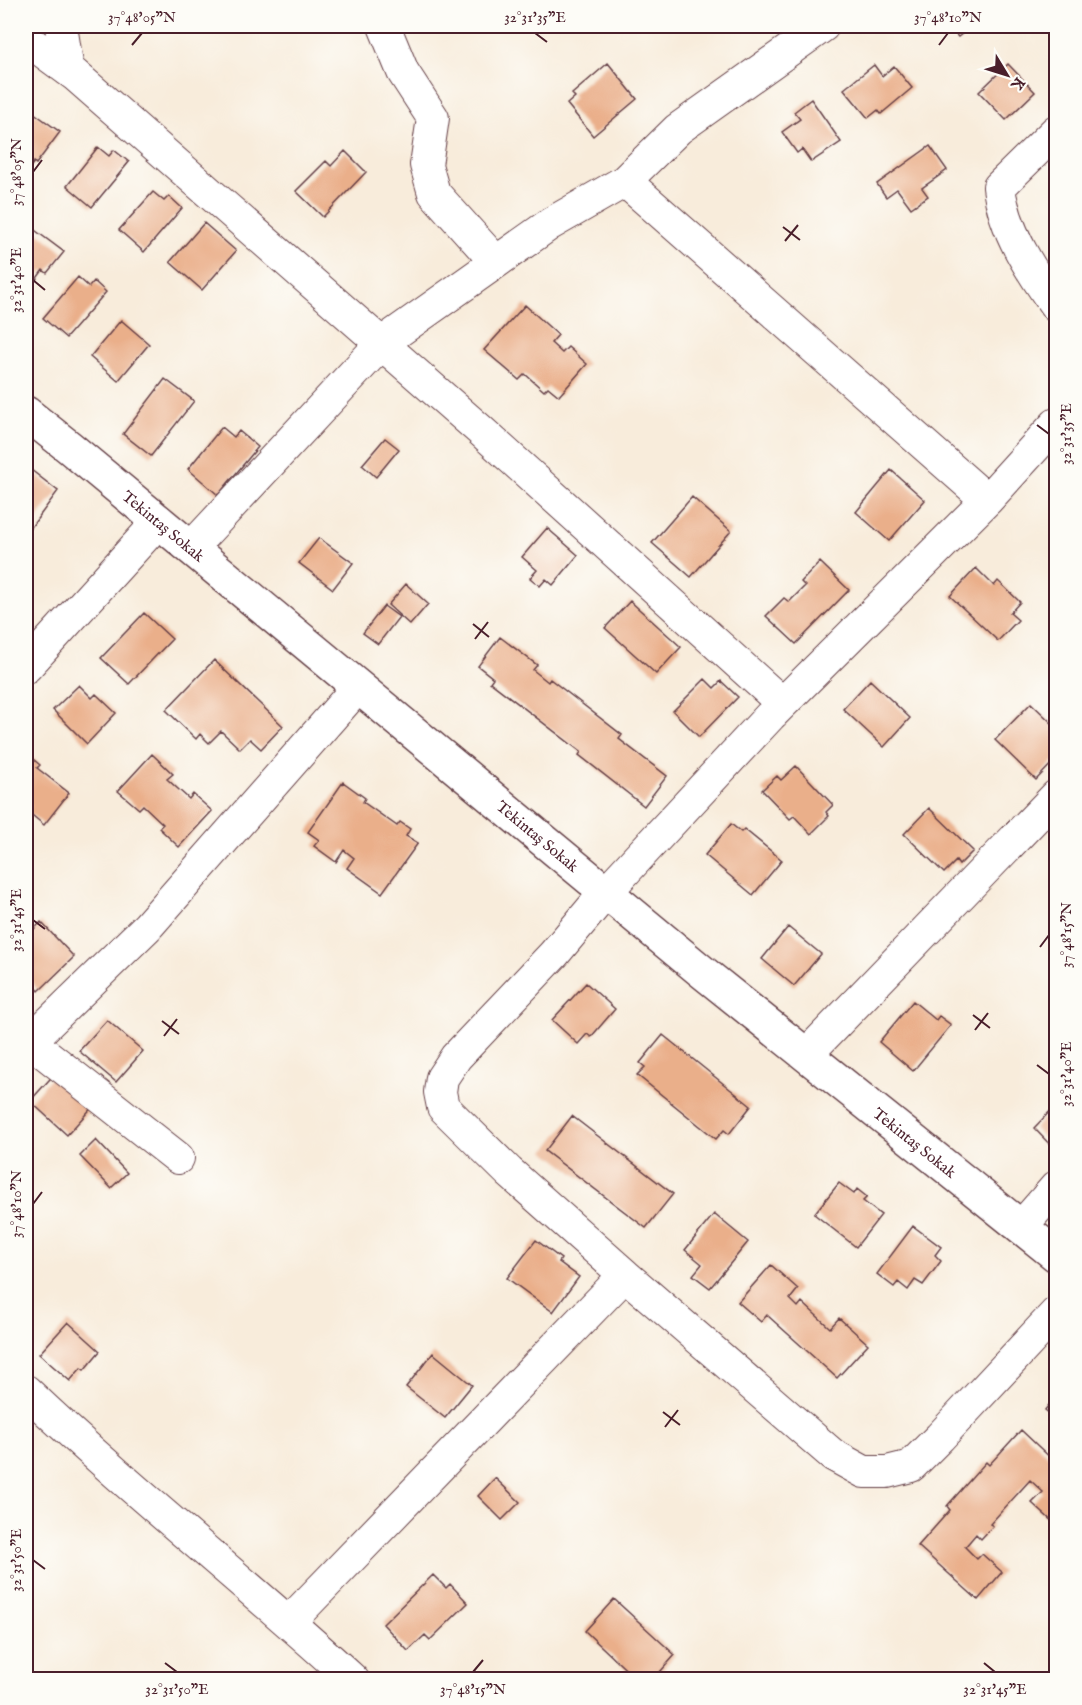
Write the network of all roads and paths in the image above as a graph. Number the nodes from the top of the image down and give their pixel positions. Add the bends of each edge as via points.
1 (61, 26) edge
2 (384, 26) edge
3 (823, 26) edge
4 (26, 39) edge
5 (68, 70) junction
6 (1056, 131) edge
7 (625, 181) junction
8 (496, 262) junction
9 (1056, 306) edge
10 (382, 343) junction
11 (26, 413) edge
12 (1056, 424) edge
13 (987, 500) junction
14 (159, 521) junction
15 (191, 548) junction
16 (26, 667) edge
17 (358, 687) junction
18 (782, 703) junction
19 (1056, 796) edge
20 (606, 892) junction
21 (27, 1043) edge
22 (806, 1055) junction
23 (178, 1158) dead end
24 (1056, 1187) edge
25 (1021, 1227) junction
26 (1056, 1255) edge
27 (625, 1275) junction
28 (1056, 1313) edge
29 (26, 1391) edge
30 (290, 1622) junction
31 (353, 1680) edge

1 - 5 street
2 - 8 street via 403,72 433,118 426,165 434,193
3 - 7 street via 678,129
4 - 5 street
5 - 10 street
6 - 9 street via 999,186 1001,208 1014,238
7 - 8 street via 550,224
7 - 13 street
8 - 10 street
10 - 15 street
10 - 18 street
11 - 14 street, Tekintaş Sokak
12 - 13 street
13 - 18 street
14 - 15 street, Tekintaş Sokak
14 - 16 street
15 - 17 street, Tekintaş Sokak
17 - 20 street, Tekintaş Sokak
17 - 21 street via 147,927
18 - 20 street
19 - 22 street
20 - 22 street, Tekintaş Sokak
20 - 27 street via 456,1058 442,1078 440,1092 444,1107 509,1172
21 - 23 street
22 - 25 street, Tekintaş Sokak
24 - 25 street
25 - 26 street, Tekintaş Sokak
27 - 28 street via 833,1455 864,1472 910,1466
27 - 30 street
29 - 30 street via 91,1453
30 - 31 street

